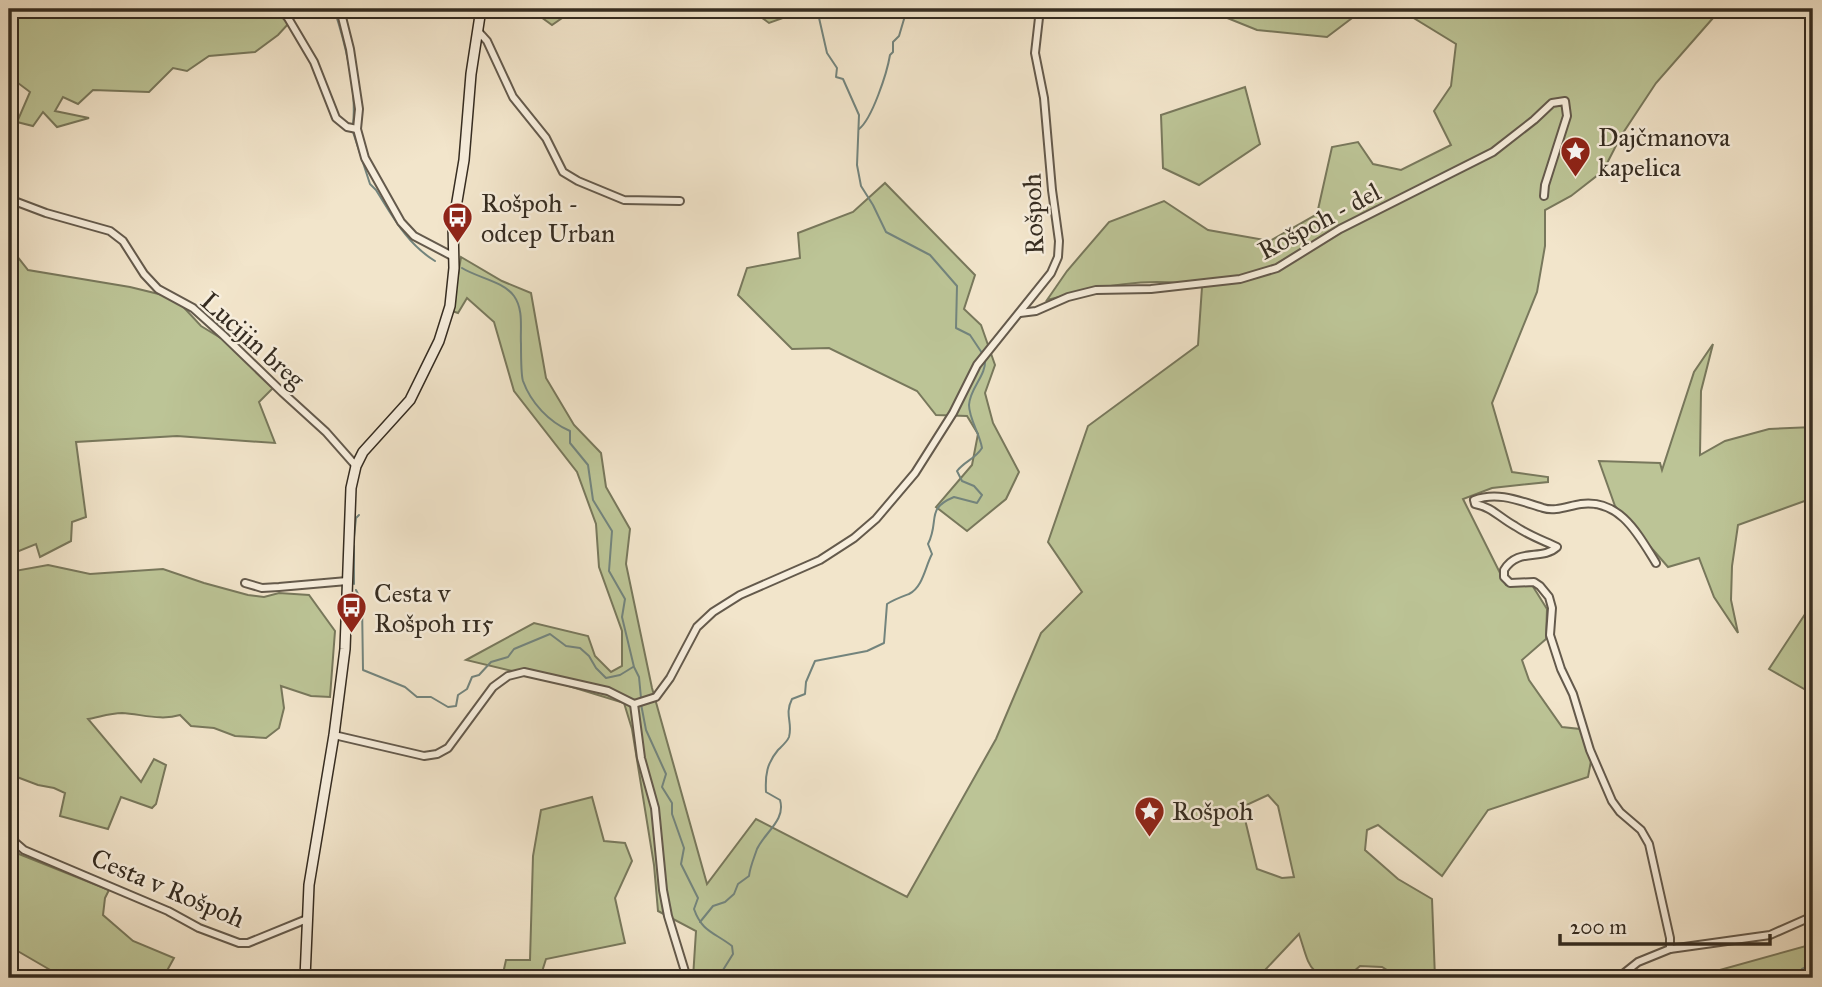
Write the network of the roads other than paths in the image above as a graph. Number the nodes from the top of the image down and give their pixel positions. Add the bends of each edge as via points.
1 (280, 9) edge
2 (340, 9) edge
3 (481, 9) edge
4 (1040, 9) edge
5 (478, 31) junction
6 (358, 129) junction
7 (1544, 196) dead end
8 (9, 199) edge
9 (680, 201) dead end
10 (454, 257) junction
11 (1020, 313) junction
12 (356, 466) junction
13 (1656, 563) dead end
14 (346, 581) junction
15 (245, 583) dead end
16 (639, 703) junction
17 (334, 736) junction
18 (9, 837) edge
19 (1813, 916) edge
20 (307, 919) junction
21 (1670, 949) junction
22 (305, 978) edge
23 (687, 978) edge
24 (1618, 978) edge

1 - 6 street via 314,62 336,118 346,127
2 - 6 street via 359,109
3 - 5 street
4 - 11 street, Rošpoh via 1035,54 1044,98 1059,249 1051,273
5 - 9 street via 513,97 564,172 624,200
5 - 10 street via 453,222
6 - 10 street via 365,158 401,222 414,236
7 - 11 street, Rošpoh - del via 1567,116 1565,102 1552,103 1493,152 1340,229 1277,268 1240,279 1096,290
8 - 12 street, Lucijin breg via 110,231 123,241 158,289 193,308 326,432
10 - 12 street via 450,306 431,359 410,400
11 - 16 street, Rošpoh via 977,365 915,473 876,519 820,561 740,595 713,612 696,627 665,686 656,697
12 - 14 street
13 - 21 street via 1629,523 1607,506 1590,503 1550,509 1496,496 1475,499 1510,524 1557,547 1513,559 1504,578 1510,583 1534,582 1549,597 1550,635 1590,750 1612,801 1649,844
14 - 15 street via 262,588
14 - 17 street via 345,649
16 - 17 street via 608,691 524,672 493,687 438,754 425,756
16 - 23 street via 641,758 655,808 663,890
17 - 20 street
18 - 20 street, Cesta v Rošpoh via 24,850 239,943
19 - 21 street via 1770,934
20 - 22 street
21 - 24 street via 1638,962

